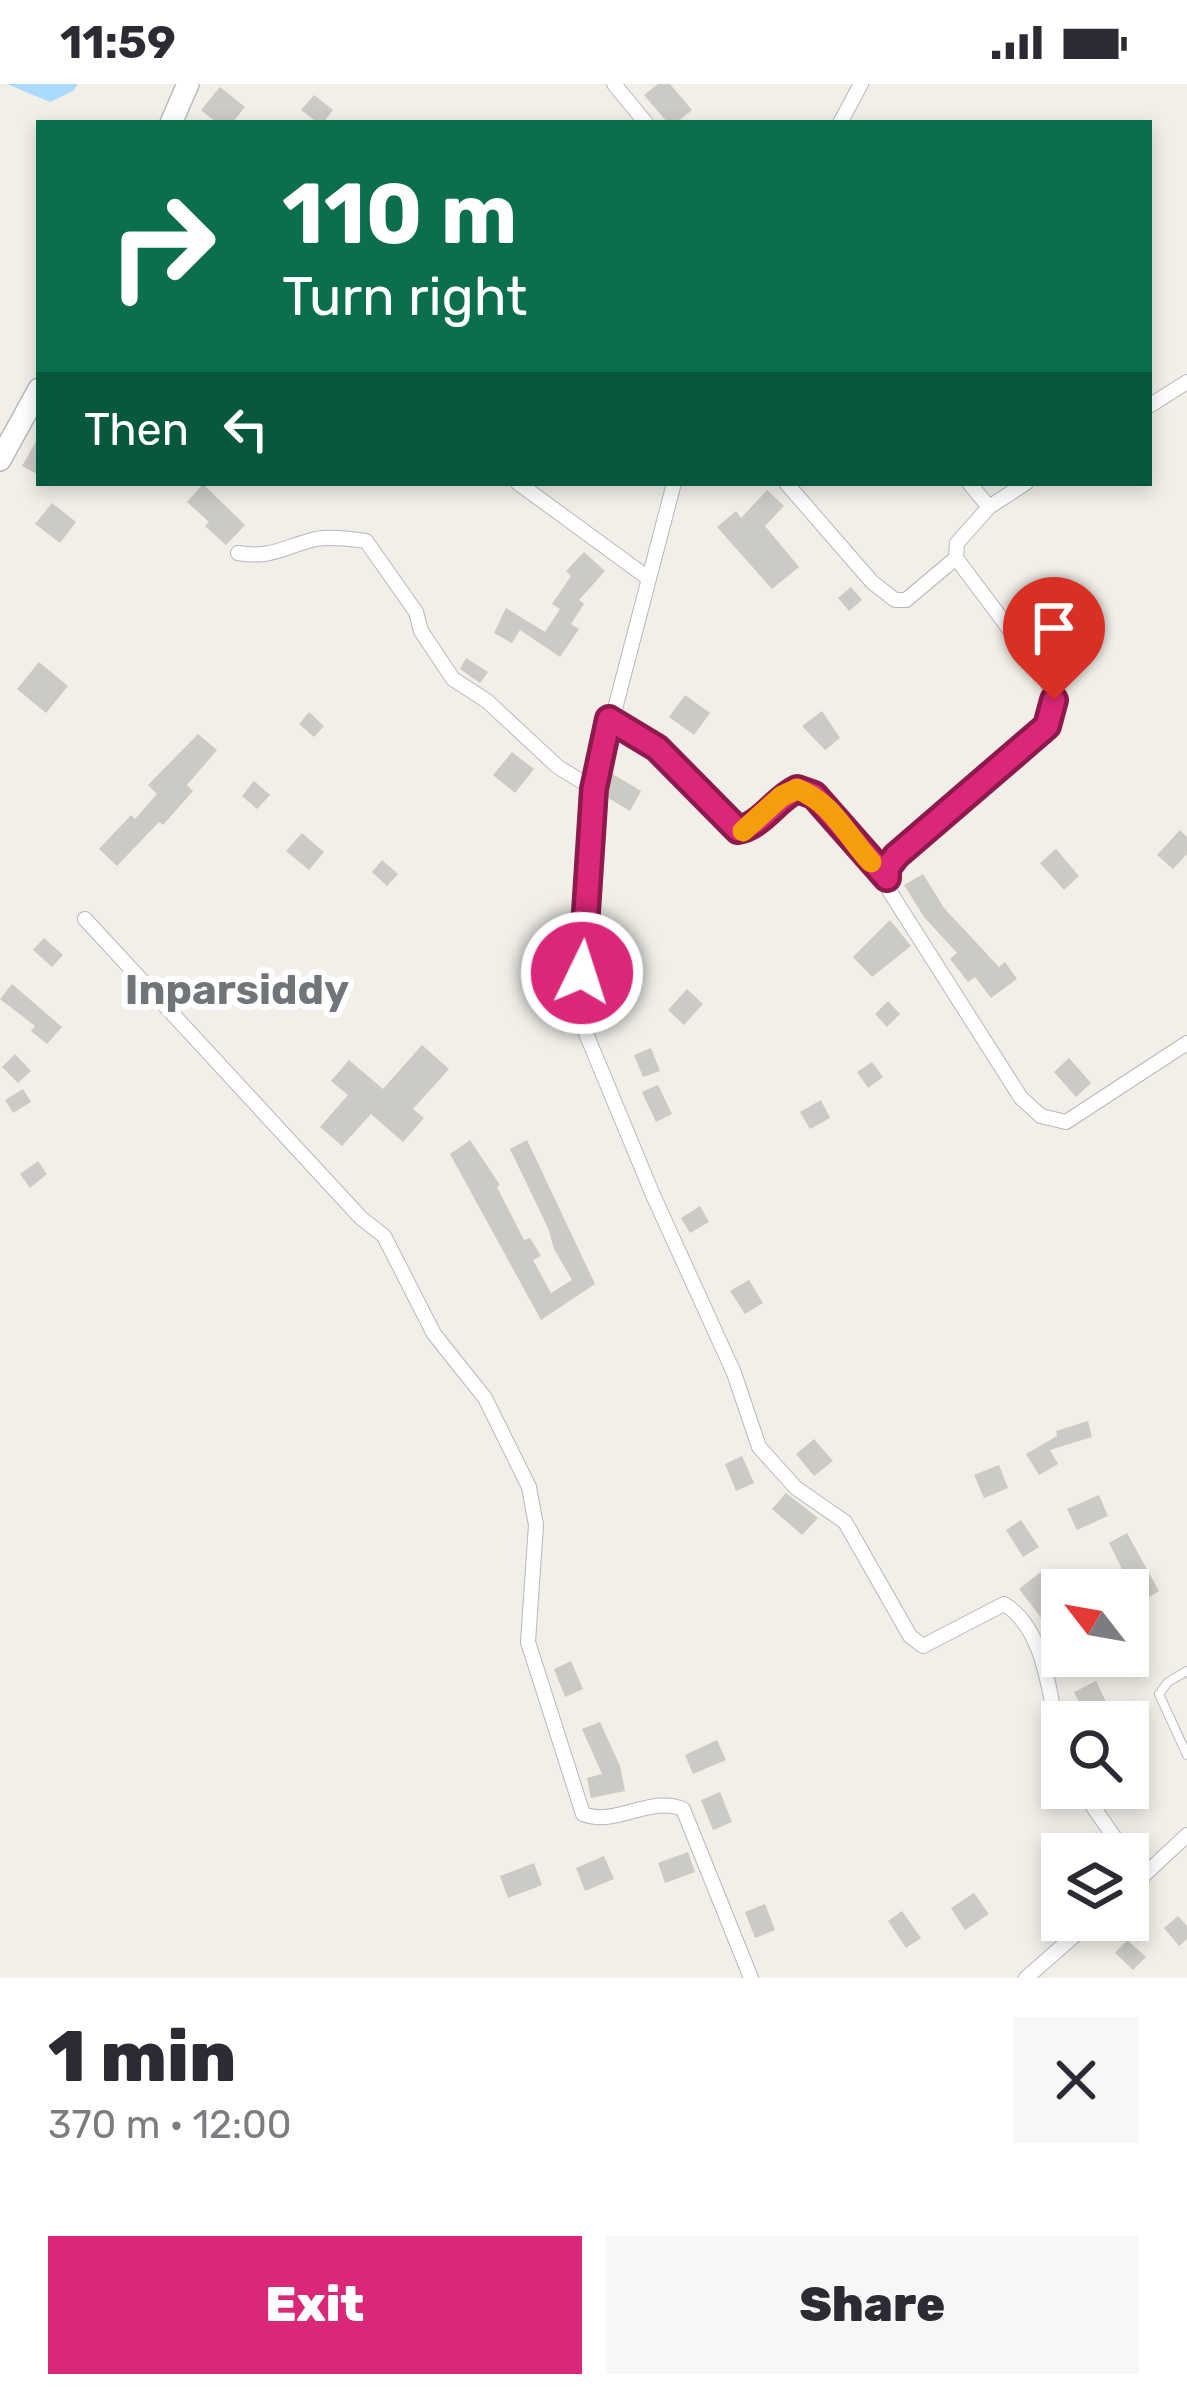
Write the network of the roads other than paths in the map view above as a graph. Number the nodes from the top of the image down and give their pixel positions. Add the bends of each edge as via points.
1 (188, 84) edge
2 (614, 84) edge
3 (861, 84) edge
4 (173, 120) edge
5 (644, 120) edge
6 (841, 120) edge
7 (1187, 382) edge
8 (36, 394) edge
9 (1152, 404) edge
10 (0, 460) edge
11 (522, 486) edge
12 (673, 486) edge
13 (789, 486) edge
14 (972, 486) edge
15 (1021, 486) edge
16 (989, 507) junction
17 (238, 553) dead end
18 (956, 558) junction
19 (648, 578) junction
20 (609, 719) junction
21 (594, 789) junction
22 (887, 878) junction
23 (85, 920) dead end
24 (1187, 1043) edge
25 (1187, 1671) edge
26 (1051, 1701) edge
27 (1187, 1755) edge
28 (1187, 1835) edge
29 (1149, 1871) edge
30 (1068, 1941) edge
31 (751, 1978) edge
32 (1026, 1978) edge

1 - 4 main road
2 - 5 street
3 - 6 street
7 - 9 street
8 - 10 main road
11 - 19 street
12 - 19 street
13 - 18 street via 895,600 906,600
14 - 16 street
15 - 16 street
16 - 18 street via 957,543
17 - 21 street via 268,556 316,539 366,542 453,679
18 - 22 street via 1054,700 1047,726 896,856
19 - 20 street
20 - 21 street
20 - 22 street via 657,748 738,830 797,789 814,795
21 - 26 street via 580,1019 759,1447 796,1488 845,1522 923,1646 1004,1604 1020,1613
22 - 24 street via 1022,1098 1041,1116 1066,1122
23 - 31 street via 385,1236 434,1334 485,1398 529,1487 536,1526 528,1642 583,1814 597,1820 670,1804 683,1809
25 - 27 lane via 1159,1694
28 - 29 street
30 - 32 street

